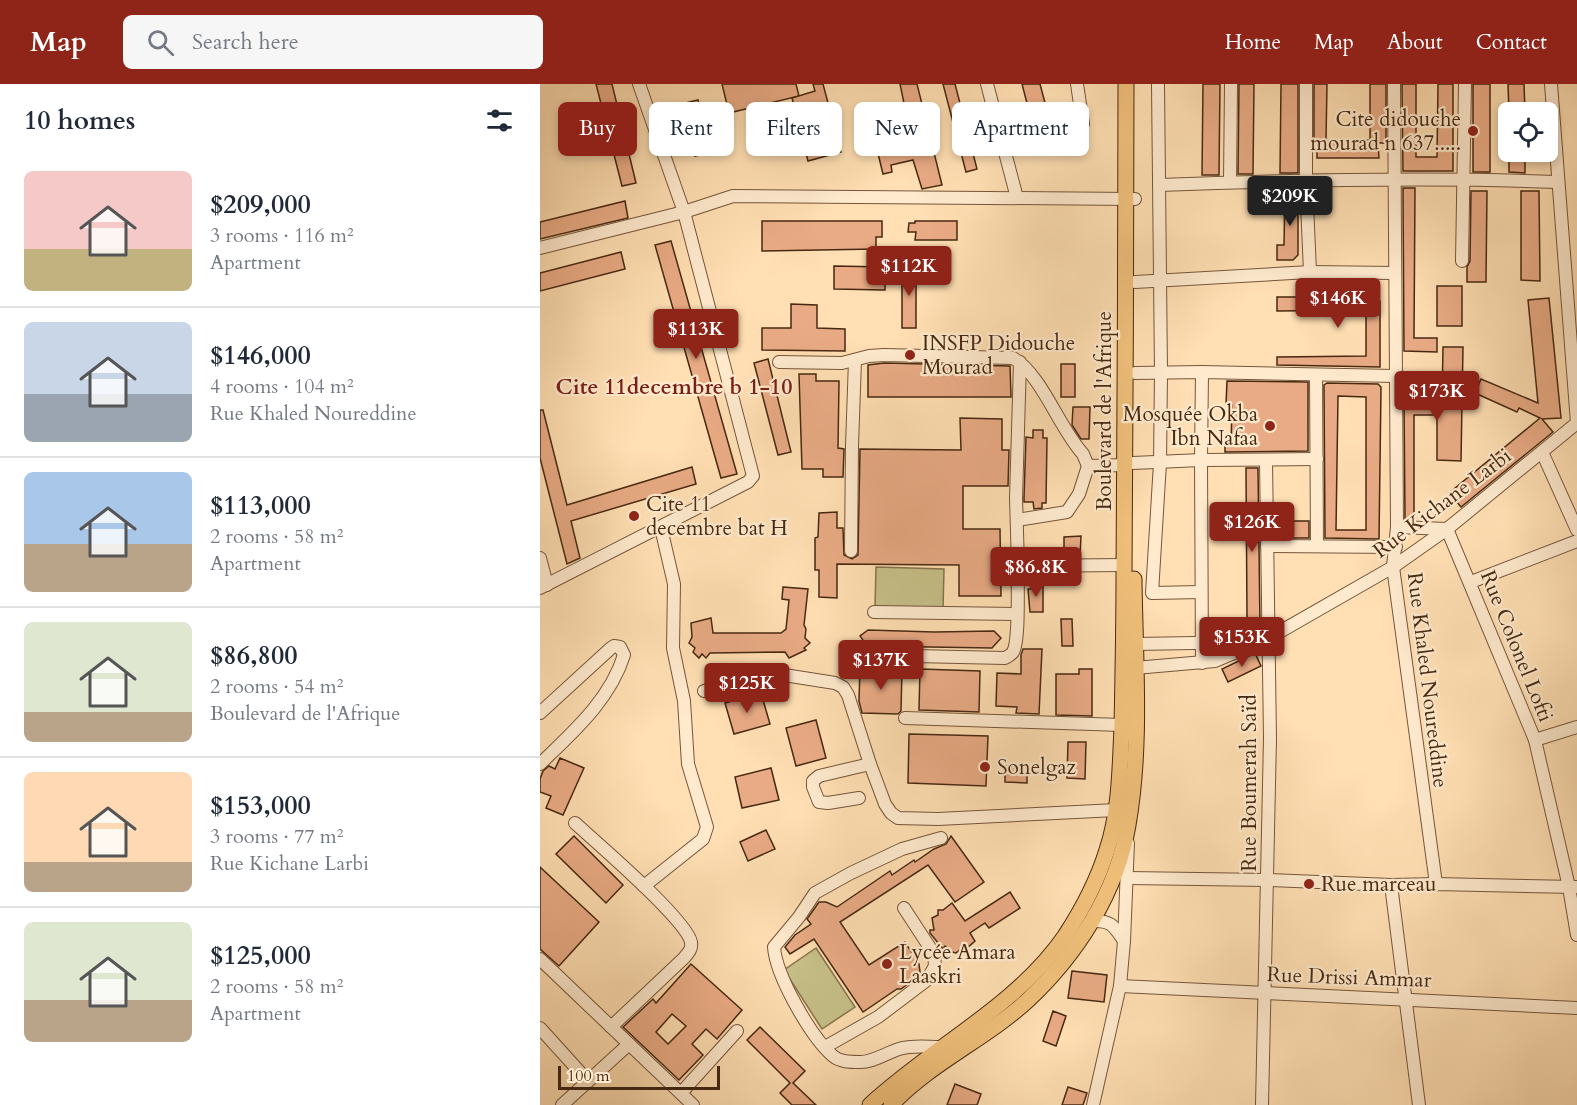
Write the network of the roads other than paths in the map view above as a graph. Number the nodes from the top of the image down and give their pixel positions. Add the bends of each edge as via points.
1 (639, 84) edge
2 (987, 84) edge
3 (1077, 84) edge
4 (1126, 84) edge
5 (1135, 84) edge
6 (1158, 84) edge
7 (1231, 84) edge
8 (1306, 84) edge
9 (1394, 84) edge
10 (1465, 84) edge
11 (1551, 84) edge
12 (992, 102) edge
13 (1080, 102) edge
14 (1006, 156) edge
15 (1394, 179) junction
16 (1463, 179) junction
17 (1306, 180) junction
18 (1230, 182) junction
19 (1557, 182) junction
20 (1159, 185) junction
21 (1017, 198) junction
22 (1131, 199) junction
23 (684, 212) junction
24 (540, 248) edge
25 (1462, 261) dead end
26 (1310, 272) junction
27 (1395, 273) junction
28 (1161, 280) junction
29 (1135, 282) junction
30 (855, 360) junction
31 (779, 362) dead end
32 (1020, 362) junction
33 (1161, 372) junction
34 (1202, 372) junction
35 (1135, 373) junction
36 (1316, 375) junction
37 (1395, 376) junction
38 (1577, 423) edge
39 (1542, 452) junction
40 (1317, 459) junction
41 (1201, 460) junction
42 (1266, 460) junction
43 (1160, 463) junction
44 (1129, 464) junction
45 (1088, 466) junction
46 (1017, 520) junction
47 (1397, 527) junction
48 (661, 528) junction
49 (1448, 529) junction
50 (1577, 530) edge
51 (1577, 541) edge
52 (1267, 546) junction
53 (1317, 546) junction
54 (1396, 547) junction
55 (851, 551) dead end
56 (540, 558) edge
57 (1124, 565) junction
58 (1018, 566) junction
59 (1393, 567) junction
60 (1471, 582) junction
61 (543, 587) edge
62 (1202, 592) junction
63 (874, 612) dead end
64 (1017, 614) junction
65 (1265, 640) junction
66 (1202, 643) junction
67 (1135, 644) junction
68 (869, 655) dead end
69 (1203, 663) junction
70 (1135, 668) junction
71 (704, 691) dead end
72 (540, 713) edge
73 (904, 718) dead end
74 (1122, 725) junction
75 (1577, 727) edge
76 (1535, 740) junction
77 (540, 764) edge
78 (870, 764) junction
79 (859, 798) dead end
80 (1116, 810) junction
81 (574, 823) dead end
82 (1128, 826) junction
83 (941, 838) dead end
84 (1128, 878) junction
85 (1268, 880) junction
86 (1436, 884) junction
87 (1391, 885) junction
88 (644, 886) junction
89 (1573, 887) edge
90 (904, 908) dead end
91 (1092, 921) junction
92 (1577, 936) edge
93 (1124, 941) junction
94 (540, 959) edge
95 (1119, 986) junction
96 (1264, 993) junction
97 (1405, 999) junction
98 (1577, 1008) edge
99 (611, 1027) junction
100 (540, 1028) edge
101 (737, 1031) dead end
102 (629, 1044) junction
103 (825, 1047) junction
104 (940, 1047) junction
105 (588, 1081) junction
106 (681, 1093) junction
107 (562, 1105) edge
108 (693, 1105) edge
109 (870, 1105) edge
110 (891, 1105) edge
111 (1093, 1105) edge
112 (1098, 1105) edge
113 (1262, 1105) edge
114 (1419, 1105) edge

1 - 23 street
2 - 12 street
3 - 13 street
4 - 22 main road, Boulevard de l'Afrique
5 - 22 main road, Boulevard de l'Afrique
6 - 20 street
7 - 18 street
8 - 17 street
9 - 15 street, Rue Khaled Noureddine
10 - 16 street
11 - 19 street
14 - 21 street
15 - 16 street
15 - 17 street
15 - 27 street, Rue Khaled Noureddine
16 - 19 street
16 - 25 street
17 - 18 street
17 - 26 street
18 - 20 street
19 - 38 street
20 - 28 street
21 - 22 street
21 - 23 street via 733,196
22 - 29 main road, Boulevard de l'Afrique
22 - 44 main road, Boulevard de l'Afrique
23 - 24 street
23 - 48 street via 753,476
26 - 27 street
26 - 28 street
27 - 37 street, Rue Khaled Noureddine
28 - 29 street
28 - 33 street
29 - 35 main road, Boulevard de l'Afrique
30 - 31 street
30 - 32 street via 884,355 1005,357
30 - 55 street
32 - 45 street
32 - 46 street
33 - 34 street
33 - 35 street
33 - 43 street
34 - 36 street
34 - 41 street
35 - 44 main road, Boulevard de l'Afrique
36 - 37 street
36 - 40 street
37 - 47 street, Rue Khaled Noureddine
38 - 39 street, Rue Kichane Larbi
39 - 49 street, Rue Kichane Larbi
39 - 50 street
40 - 42 street
40 - 53 street
41 - 42 street
41 - 43 street
41 - 62 street
42 - 52 street, Rue Boumerah Saïd
43 - 44 street
43 - 62 street via 1152,592
44 - 45 street
44 - 57 main road, Boulevard de l'Afrique
44 - 67 main road, Boulevard de l'Afrique
45 - 46 street via 1067,512
46 - 58 street
47 - 49 street
47 - 54 street, Rue Khaled Noureddine
48 - 61 street
48 - 88 street via 674,584 673,648 684,701 688,764 707,827 703,839
49 - 59 street, Rue Kichane Larbi
49 - 60 street, Rue Colonel Lofti
51 - 60 street
52 - 53 street
52 - 65 street, Rue Boumerah Saïd
53 - 54 street
54 - 59 street, Rue Khaled Noureddine
56 - 61 street
57 - 58 street
57 - 74 main road, Boulevard de l'Afrique
58 - 64 street
59 - 65 street, Rue Kichane Larbi
59 - 86 street, Rue Khaled Noureddine
60 - 76 street, Rue Colonel Lofti
62 - 66 street
63 - 64 street
64 - 68 street via 1014,650 1005,658
65 - 66 street, Rue Kichane Larbi
65 - 69 street, Rue Kichane Larbi via 1215,662
65 - 85 street, Rue Boumerah Saïd
66 - 67 street, Rue Kichane Larbi
66 - 69 street
67 - 70 main road, Boulevard de l'Afrique
69 - 70 street, Rue Kichane Larbi
70 - 82 main road, Boulevard de l'Afrique via 1136,747
71 - 78 street via 777,674 835,683 848,694
72 - 77 street via 611,648 620,647 624,655 621,664 597,706
73 - 74 street
74 - 80 main road, Boulevard de l'Afrique
75 - 76 street
76 - 89 street, Rue Colonel Lofti
78 - 79 street via 819,776 813,782 819,802
78 - 80 street via 885,804 891,813 907,820
80 - 104 main road, Boulevard de l'Afrique via 1107,849 1065,936 1033,974
81 - 88 street
82 - 84 street
82 - 91 main road, Boulevard de l'Afrique via 1113,877
83 - 103 street via 902,849 815,893 774,947 775,959 805,1022
84 - 85 street
84 - 93 street
85 - 87 street
85 - 96 street, Rue Boumerah Saïd
86 - 87 street
86 - 89 street
87 - 97 street
88 - 99 street via 672,915 692,944 684,958
89 - 92 street, Rue Colonel Lofti
90 - 103 street via 934,954 935,966 927,980 878,1017
91 - 93 street via 1114,926
91 - 110 main road, Boulevard de l'Afrique via 1078,945 1028,1000
93 - 95 street
94 - 99 street
95 - 96 street, Rue Drissi Ammar
95 - 111 street
96 - 97 street, Rue Drissi Ammar
96 - 113 street, Rue Boumerah Saïd
97 - 98 street, Rue Drissi Ammar
97 - 114 street
99 - 102 street
100 - 105 street
101 - 106 street
102 - 105 street
102 - 106 street
103 - 104 street via 844,1062 863,1063 898,1049
104 - 109 main road, Boulevard de l'Afrique
105 - 107 street
106 - 108 street
111 - 112 street

